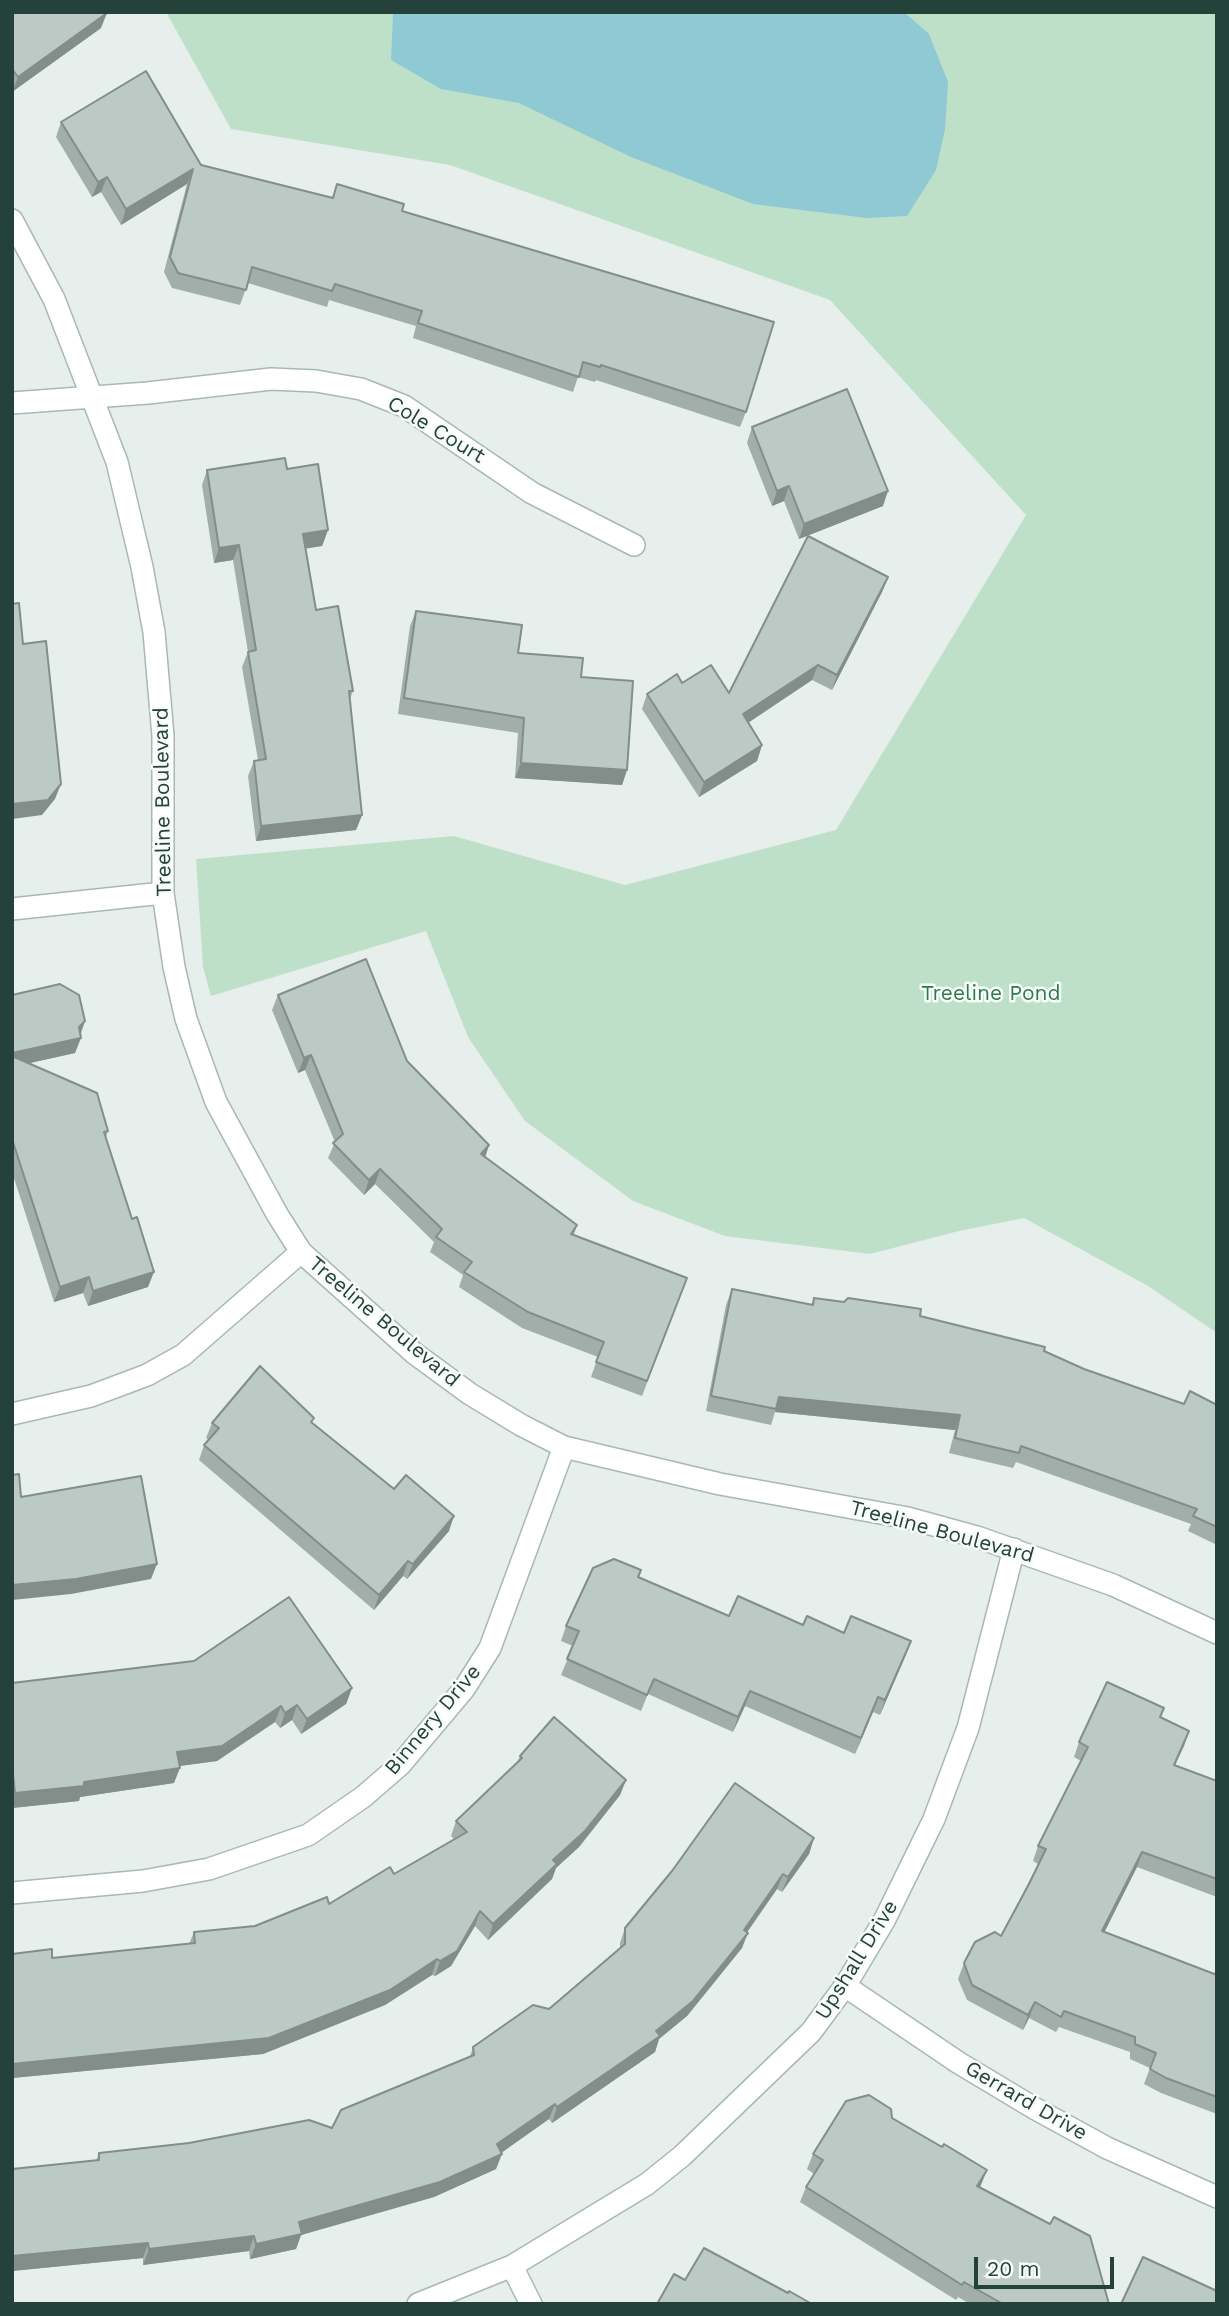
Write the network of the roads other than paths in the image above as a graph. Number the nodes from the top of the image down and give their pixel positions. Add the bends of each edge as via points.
1 (12, 220) edge
2 (93, 398) junction
3 (12, 404) edge
4 (634, 545) dead end
5 (163, 893) junction
6 (12, 909) edge
7 (301, 1252) junction
8 (12, 1414) edge
9 (564, 1447) junction
10 (1014, 1549) junction
11 (1217, 1633) edge
12 (12, 1893) edge
13 (845, 1986) junction
14 (1217, 2197) edge
15 (512, 2266) junction
16 (418, 2304) edge
17 (531, 2304) edge

1 - 2 street, Treeline Boulevard via 54,299
2 - 3 street, Cole Court
2 - 4 street, Cole Court via 271,379 361,389 404,406 532,492
2 - 5 street, Treeline Boulevard via 117,462 154,632 163,736
5 - 6 street
5 - 7 street, Treeline Boulevard via 174,967 201,1061 234,1135
7 - 8 street via 183,1355 159,1369 91,1396
7 - 9 street, Treeline Boulevard via 436,1369 521,1425
9 - 10 street, Treeline Boulevard via 720,1484 908,1518
9 - 12 street, Binnery Drive via 491,1648 464,1689 400,1765 363,1797 308,1835 209,1869 144,1881
10 - 11 street, Treeline Boulevard via 1113,1585
10 - 13 street, Upshall Drive via 968,1728 947,1785 910,1872
13 - 14 street, Gerrard Drive via 1034,2108 1107,2148
13 - 15 street, Upshall Drive via 811,2032 682,2156 598,2216
15 - 16 street, Upshall Drive
15 - 17 street

